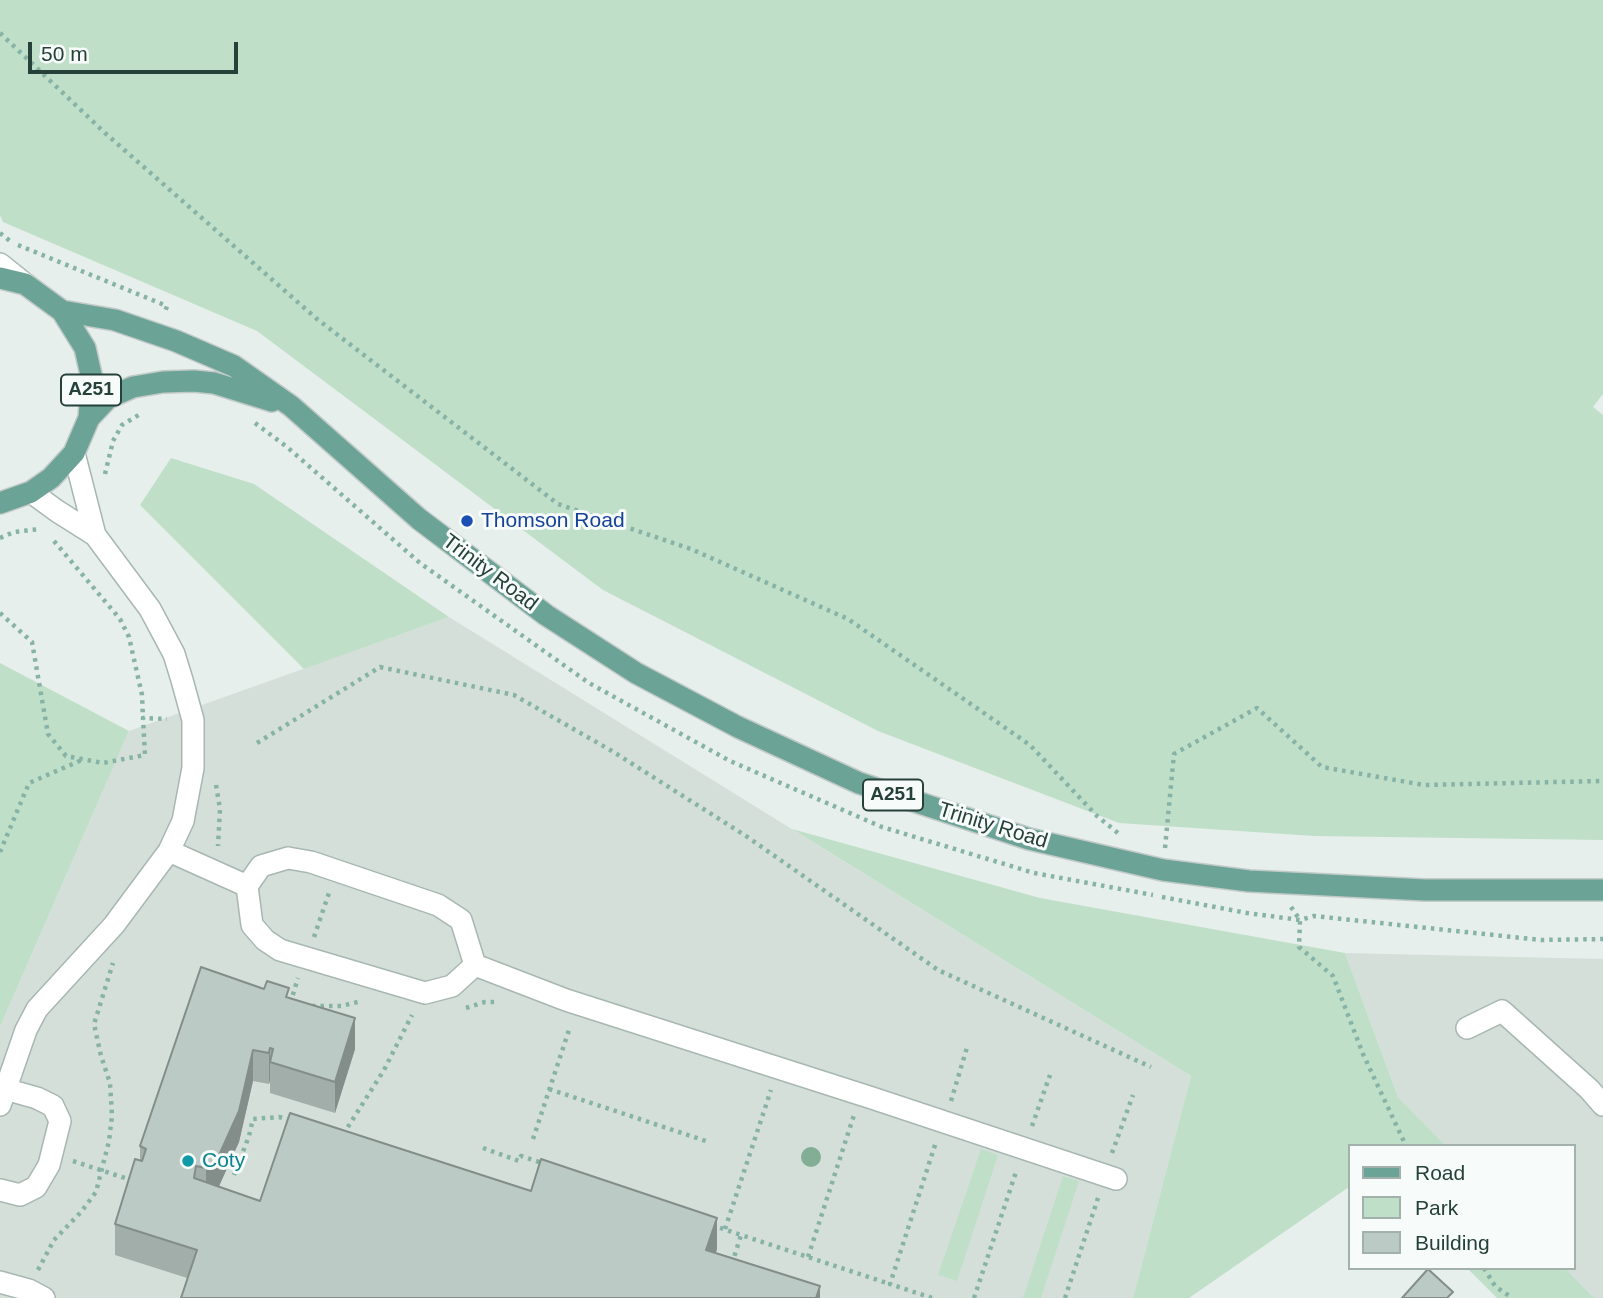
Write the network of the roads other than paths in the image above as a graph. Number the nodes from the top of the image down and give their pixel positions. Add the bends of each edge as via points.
1 (0, 264) edge
2 (0, 278) edge
3 (25, 284) junction
4 (62, 311) junction
5 (291, 406) junction
6 (89, 418) junction
7 (74, 453) junction
8 (31, 492) junction
9 (0, 502) edge
10 (95, 535) junction
11 (169, 851) junction
12 (247, 886) junction
13 (1603, 890) edge
14 (475, 964) junction
15 (1467, 1028) dead end
16 (3, 1097) edge
17 (1603, 1105) edge
18 (1109, 1177) road end
19 (0, 1190) edge
20 (0, 1282) edge
21 (36, 1294) edge

1 - 3 street
2 - 3 main road, Trinity Road / A251
3 - 4 main road, Trinity Road / A251
4 - 5 main road, Trinity Road / A251 via 116,320 176,341 234,366
4 - 6 main road, Trinity Road / A251 via 85,348 92,379
5 - 6 main road, Trinity Road / A251 via 214,383 163,382 133,387 108,398
5 - 13 main road, Trinity Road / A251 via 419,519 546,615 636,673 859,783 1029,839 1163,870 1273,883 1425,890
6 - 7 main road, Trinity Road / A251
7 - 8 main road, Trinity Road / A251
7 - 10 street
8 - 9 main road, Trinity Road / A251
8 - 10 street
10 - 11 street via 150,609 174,654 192,720 192,775 183,821
11 - 12 street
11 - 16 street via 114,925 37,1009
12 - 14 street via 261,866 288,858 438,905 461,920
12 - 14 street via 252,925 280,950 425,993 452,986
14 - 18 street via 566,1000
15 - 17 street via 1502,1011
16 - 19 street via 37,1098 53,1106 60,1121 50,1165 36,1186 20,1195
20 - 21 street

